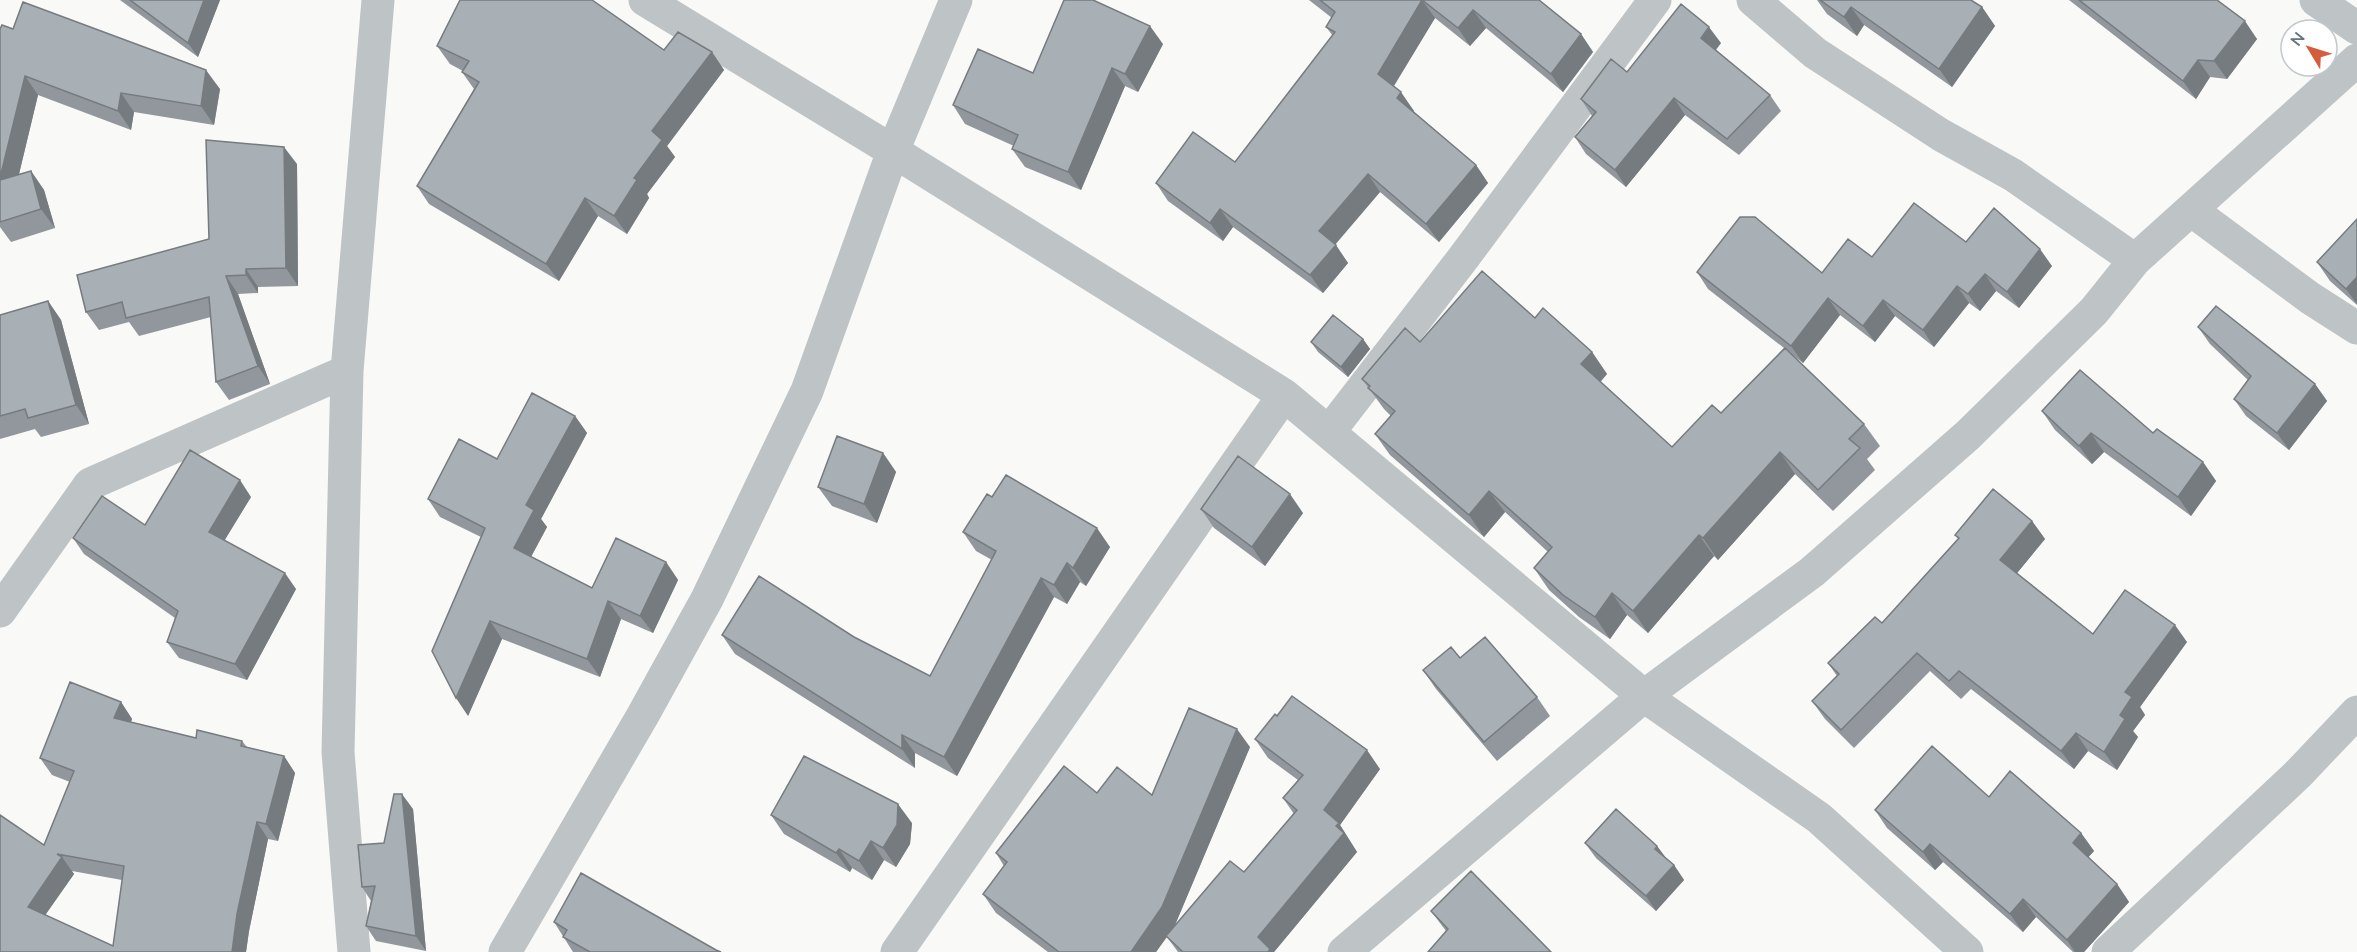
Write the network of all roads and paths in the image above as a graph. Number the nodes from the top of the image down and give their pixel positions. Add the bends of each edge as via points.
1 (378, 0) edge
2 (645, 0) edge
3 (956, 0) edge
4 (1654, 0) edge
5 (1753, 0) edge
6 (2316, 0) edge
7 (2357, 28) edge
8 (2357, 60) edge
9 (893, 151) junction
10 (2191, 210) junction
11 (2135, 260) junction
12 (2357, 328) edge
13 (347, 370) junction
14 (1284, 395) junction
15 (1329, 432) junction
16 (0, 611) edge
17 (1644, 696) junction
18 (2357, 712) edge
19 (354, 952) edge
20 (506, 952) edge
21 (897, 952) edge
22 (1344, 952) edge
23 (1967, 952) edge
24 (2108, 952) edge

1 - 13 street
2 - 9 street
3 - 9 street
4 - 15 street
5 - 11 street via 1815,53 1941,135 2013,175
6 - 7 street
8 - 10 street
9 - 14 street
9 - 20 street via 802,402 707,599
10 - 11 street
10 - 12 street
11 - 17 street via 2094,311 1968,435 1812,572
13 - 16 street via 90,484
13 - 19 street via 338,752
14 - 15 street
14 - 21 street
15 - 17 street
17 - 22 street
17 - 23 street via 1819,818
18 - 24 street via 2297,775

